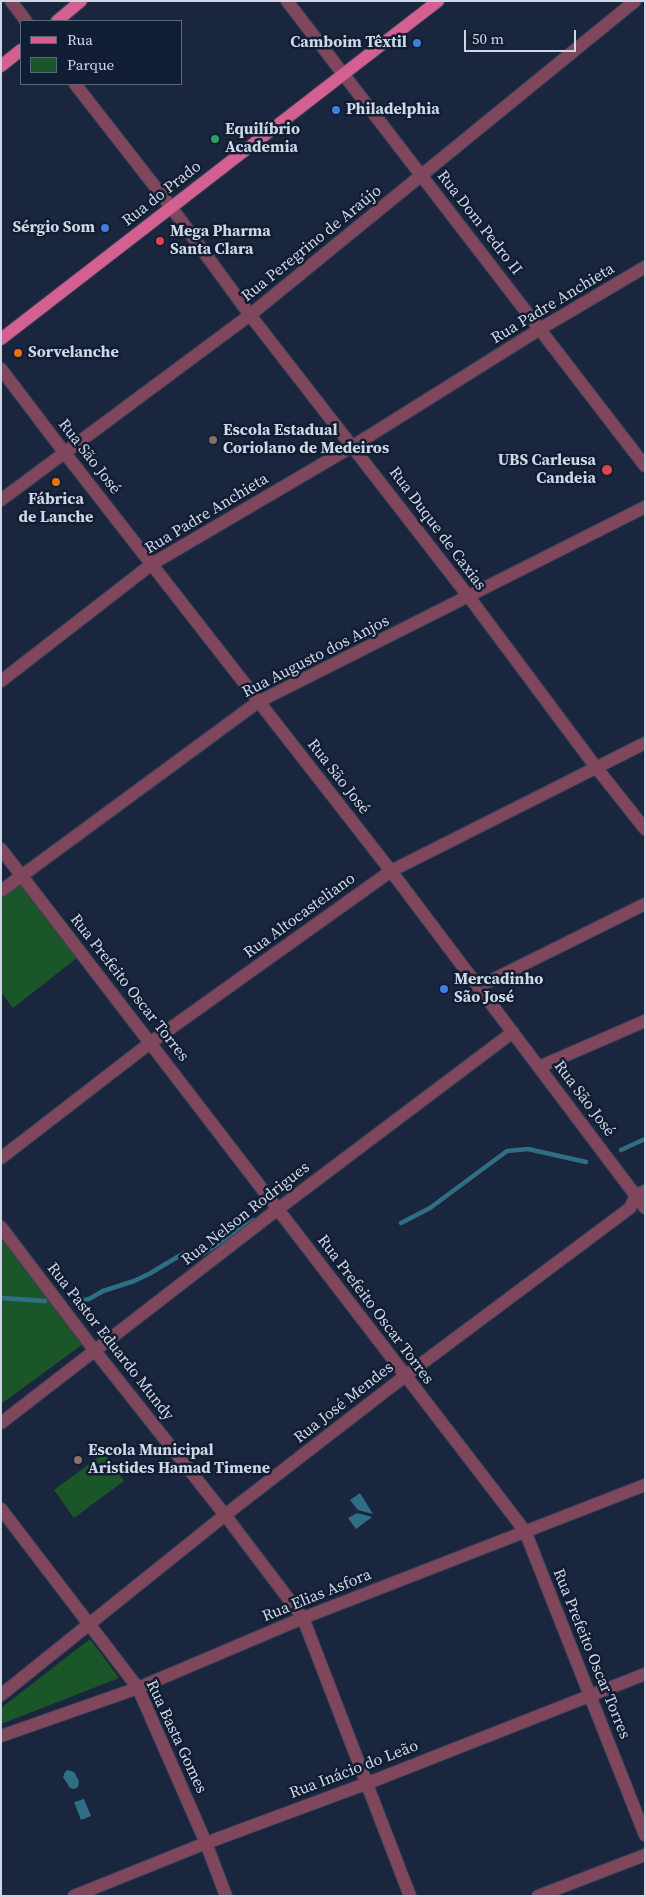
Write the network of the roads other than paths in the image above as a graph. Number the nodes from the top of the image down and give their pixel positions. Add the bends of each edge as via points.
1 (10, 1) edge
2 (81, 1) edge
3 (287, 1) edge
4 (438, 1) edge
5 (635, 1) edge
6 (25, 20) edge
7 (58, 20) edge
8 (20, 51) edge
9 (1, 66) edge
10 (343, 74) junction
11 (76, 85) edge
12 (422, 176) junction
13 (171, 207) junction
14 (645, 267) edge
15 (250, 314) junction
16 (540, 330) junction
17 (1, 339) edge
18 (1, 369) edge
19 (354, 446) junction
20 (64, 452) junction
21 (645, 466) edge
22 (1, 500) edge
23 (645, 507) edge
24 (152, 564) junction
25 (469, 597) junction
26 (1, 681) edge
27 (258, 702) junction
28 (645, 743) edge
29 (596, 766) junction
30 (645, 829) edge
31 (1, 849) edge
32 (391, 870) junction
33 (21, 875) junction
34 (1, 891) edge
35 (645, 904) edge
36 (478, 987) junction
37 (645, 1021) edge
38 (513, 1032) junction
39 (150, 1043) junction
40 (540, 1067) junction
41 (1, 1158) edge
42 (640, 1193) edge
43 (645, 1208) edge
44 (278, 1209) junction
45 (1, 1227) edge
46 (95, 1351) junction
47 (405, 1376) junction
48 (1, 1423) edge
49 (645, 1485) edge
50 (1, 1509) edge
51 (225, 1515) junction
52 (524, 1532) junction
53 (303, 1618) junction
54 (90, 1623) junction
55 (645, 1674) edge
56 (138, 1688) junction
57 (1, 1695) edge
58 (591, 1696) junction
59 (1, 1736) edge
60 (368, 1783) junction
61 (645, 1835) edge
62 (206, 1843) junction
63 (645, 1855) edge
64 (74, 1896) edge
65 (226, 1896) edge
66 (410, 1896) edge
67 (538, 1896) edge

1 - 6 street
2 - 7 main road
3 - 10 street, Rua Dom Pedro II
4 - 10 main road, Rua do Prado
5 - 12 street, Rua Peregrino de Araújo
8 - 9 main road
10 - 12 street, Rua Dom Pedro II
10 - 13 main road, Rua do Prado
11 - 13 street, Rua Duque de Caxias
12 - 15 street, Rua Peregrino de Araújo
12 - 16 street, Rua Dom Pedro II
13 - 15 street, Rua Duque de Caxias
13 - 17 main road, Rua do Prado
14 - 16 street, Rua Padre Anchieta
15 - 19 street, Rua Duque de Caxias
15 - 20 street, Rua Peregrino de Araújo
16 - 19 street, Rua Padre Anchieta
16 - 21 street, Rua Dom Pedro II
18 - 20 street, Rua São José
19 - 24 street, Rua Padre Anchieta
19 - 25 street, Rua Duque de Caxias
20 - 22 street, Rua Peregrino de Araújo
20 - 24 street, Rua São José
23 - 25 street, Rua Augusto dos Anjos
24 - 26 street, Rua Padre Anchieta
24 - 27 street, Rua São José
25 - 27 street, Rua Augusto dos Anjos
25 - 29 street, Rua Duque de Caxias
27 - 32 street, Rua São José
27 - 33 street, Rua Augusto dos Anjos
28 - 29 street, Rua Altocasteliano
29 - 30 street, Rua Duque de Caxias
29 - 32 street, Rua Altocasteliano
31 - 33 street, Rua Prefeito Oscar Torres
32 - 36 street, Rua São José
32 - 39 street, Rua Altocasteliano
33 - 34 street, Rua Augusto dos Anjos
33 - 39 street, Rua Prefeito Oscar Torres
35 - 36 street
36 - 38 street, Rua São José
37 - 40 street
38 - 40 street, Rua São José
38 - 44 street, Rua Nelson Rodrigues
39 - 41 street, Rua Altocasteliano
39 - 44 street, Rua Prefeito Oscar Torres
40 - 42 street, Rua São José
42 - 43 street, Rua São José
42 - 47 street, Rua José Mendes via 630,1208
44 - 46 street, Rua Nelson Rodrigues
44 - 47 street, Rua Prefeito Oscar Torres
45 - 46 street, Rua Pastor Eduardo Mundy
46 - 48 street, Rua Nelson Rodrigues
46 - 51 street, Rua Pastor Eduardo Mundy
47 - 51 street, Rua José Mendes
47 - 52 street, Rua Prefeito Oscar Torres
49 - 52 street, Rua Elias Asfora
50 - 54 street, Rua Basta Gomes
51 - 53 street, Rua Pastor Eduardo Mundy
51 - 54 street, Rua José Mendes
52 - 53 street, Rua Elias Asfora
52 - 58 street, Rua Prefeito Oscar Torres
53 - 56 street, Rua Elias Asfora
53 - 60 street, Rua Pastor Eduardo Mundy
54 - 56 street, Rua Basta Gomes
54 - 57 street, Rua José Mendes
55 - 58 street, Rua Inácio do Leão
56 - 59 street, Rua Elias Asfora
56 - 62 street, Rua Basta Gomes
58 - 60 street, Rua Inácio do Leão
58 - 61 street, Rua Prefeito Oscar Torres
60 - 62 street, Rua Inácio do Leão
60 - 66 street, Rua Pastor Eduardo Mundy
62 - 64 street, Rua Inácio do Leão
62 - 65 street, Rua Basta Gomes
63 - 67 street

